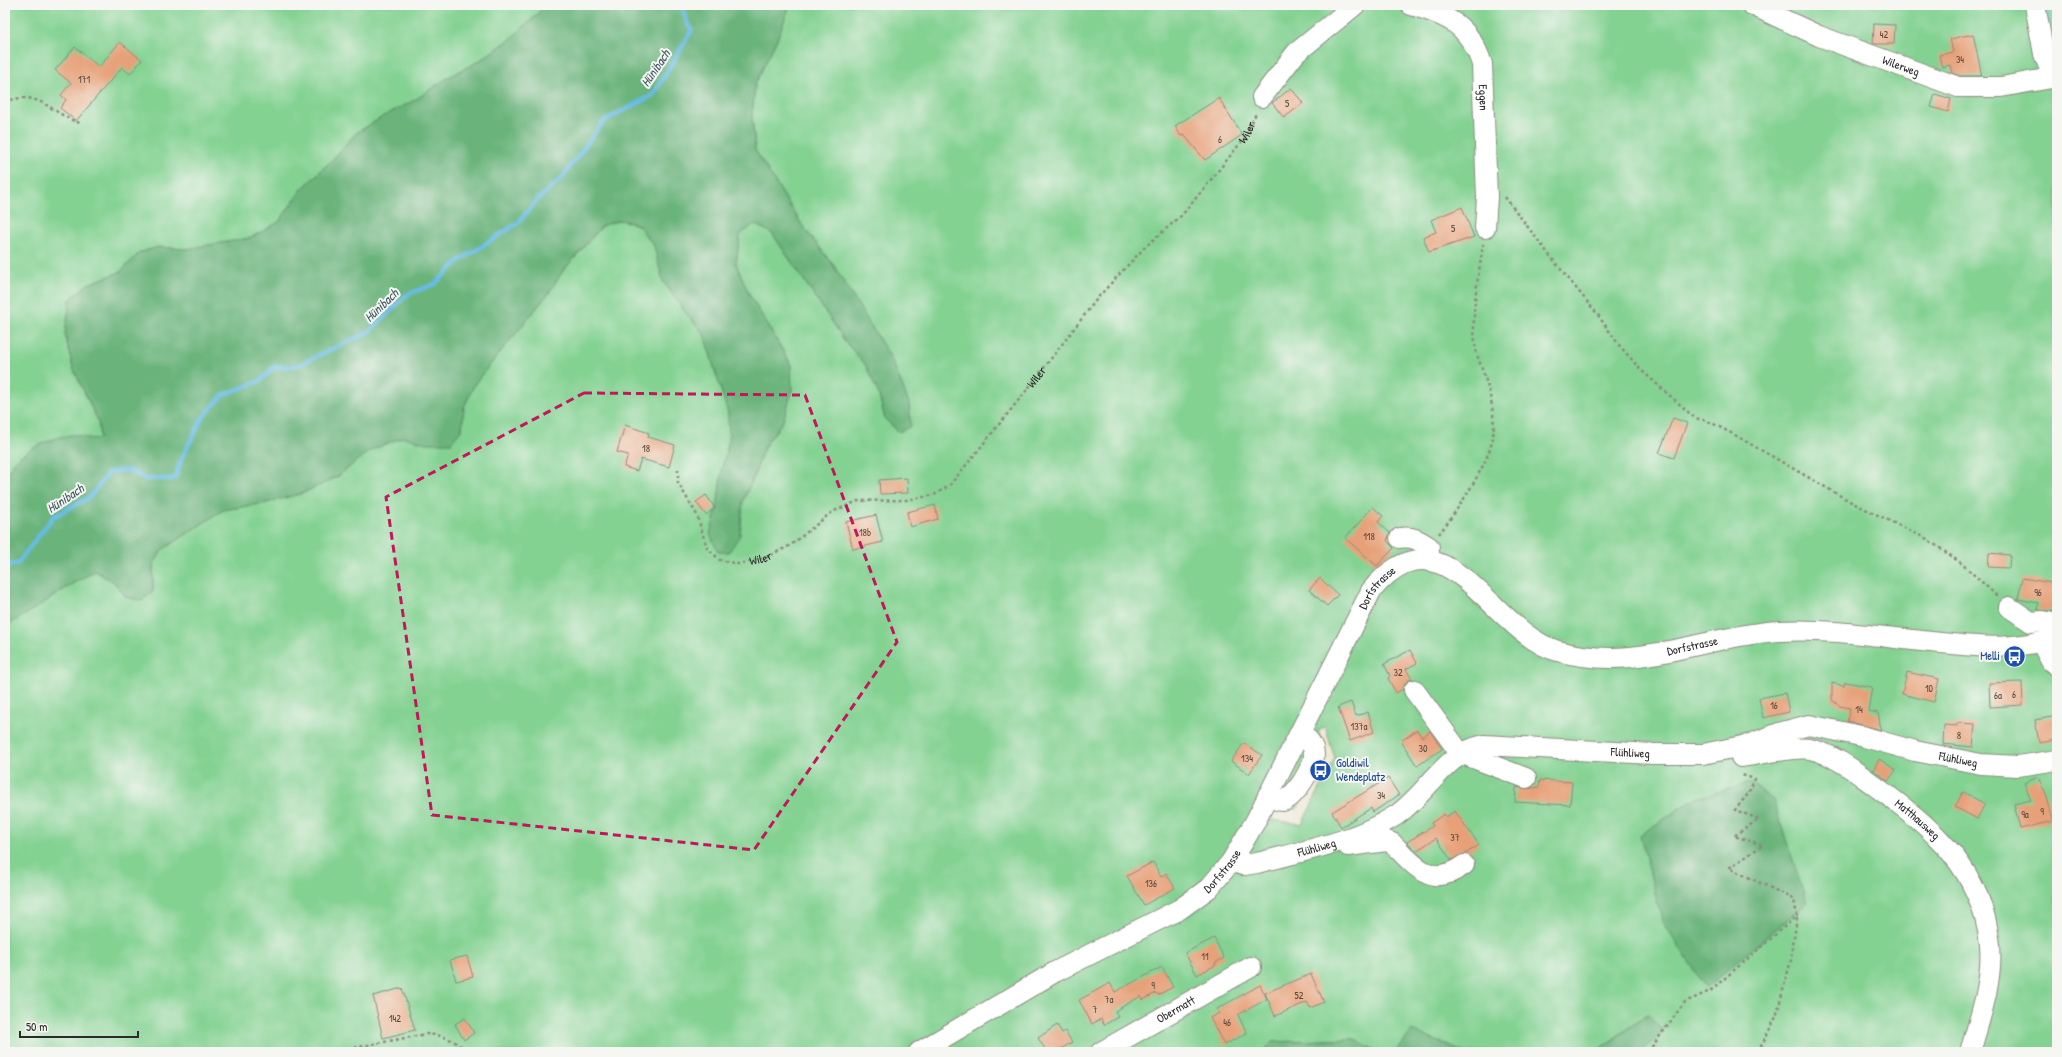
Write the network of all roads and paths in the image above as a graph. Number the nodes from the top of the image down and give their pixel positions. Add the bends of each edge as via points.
1 (1355, 5) edge
2 (1411, 5) edge
3 (1752, 5) edge
4 (2035, 5) edge
5 (2055, 77) edge
6 (1262, 97) joint
7 (5, 102) edge
8 (80, 123) dead end
9 (1487, 180) junction
10 (1485, 228) joint
11 (678, 469) dead end
12 (1400, 538) dead end
13 (1429, 554) junction
14 (2009, 607) joint
15 (2057, 624) edge
16 (2049, 639) edge
17 (2057, 666) edge
18 (1414, 690) dead end
19 (1460, 753) junction
20 (1763, 754) junction
21 (1682, 755) junction
22 (2057, 760) edge
23 (1526, 778) dead end
24 (1339, 841) junction
25 (1231, 862) junction
26 (1464, 865) dead end
27 (1798, 916) junction
28 (1251, 967) dead end
29 (331, 1052) edge
30 (468, 1052) edge
31 (919, 1052) edge
32 (1101, 1052) edge
33 (1648, 1052) edge
34 (1758, 1052) edge
35 (1970, 1052) edge

1 - 6 street via 1296,53
2 - 9 street, Eggen via 1435,12 1462,28 1476,46 1482,64
3 - 5 street, Wilerweg via 1819,36 1958,87 2001,86
4 - 5 street via 2044,54
6 - 11 path, Wiler via 1246,136 1210,182 1182,215 1144,248 1100,295 950,485 934,495 907,500 858,501 832,512 791,545 765,558 738,564 720,560 707,548 697,515 678,483
7 - 8 path via 19,97 32,98 69,120
9 - 10 street, Eggen
9 - 14 path via 1509,201 1619,345 1641,370 1695,418 1708,421 1733,434 1846,500 1927,538 1961,563
10 - 13 path via 1473,299 1476,350 1488,387 1493,436 1489,451 1458,510
12 - 13 street via 1418,539
13 - 16 street, Dorfstrasse via 1465,578 1527,636 1555,651 1585,657 1626,659 1779,631 1986,646 2026,645
13 - 25 street, Dorfstrasse via 1400,566 1384,576 1371,590 1255,822
14 - 15 street via 2031,622
16 - 17 street via 2051,661
18 - 19 street
19 - 21 street, Flühliweg via 1476,746 1493,744
19 - 23 street
19 - 24 street, Flühliweg via 1396,815
20 - 21 street, Matthausweg via 1720,761 1694,760
20 - 27 path via 1758,762 1738,774 1755,779 1736,810 1758,819 1734,836 1763,845 1729,868 1794,899
20 - 35 street, Matthausweg via 1809,748 1844,763 1902,806 1939,838 1962,864 1979,898 1991,958 1985,997
21 - 22 street, Flühliweg via 1715,752 1747,745 1810,725 1915,751 1981,764 2018,766
24 - 25 street, Flühliweg via 1257,863 1244,865
24 - 26 street via 1351,846 1387,841 1416,867 1435,876 1452,873
25 - 31 street, Dorfstrasse via 1209,888 1180,909 1055,972
27 - 33 path via 1710,991 1685,1002
27 - 34 path via 1791,960 1776,1017
28 - 32 street, Obermatt
29 - 30 path via 437,1034 453,1040

